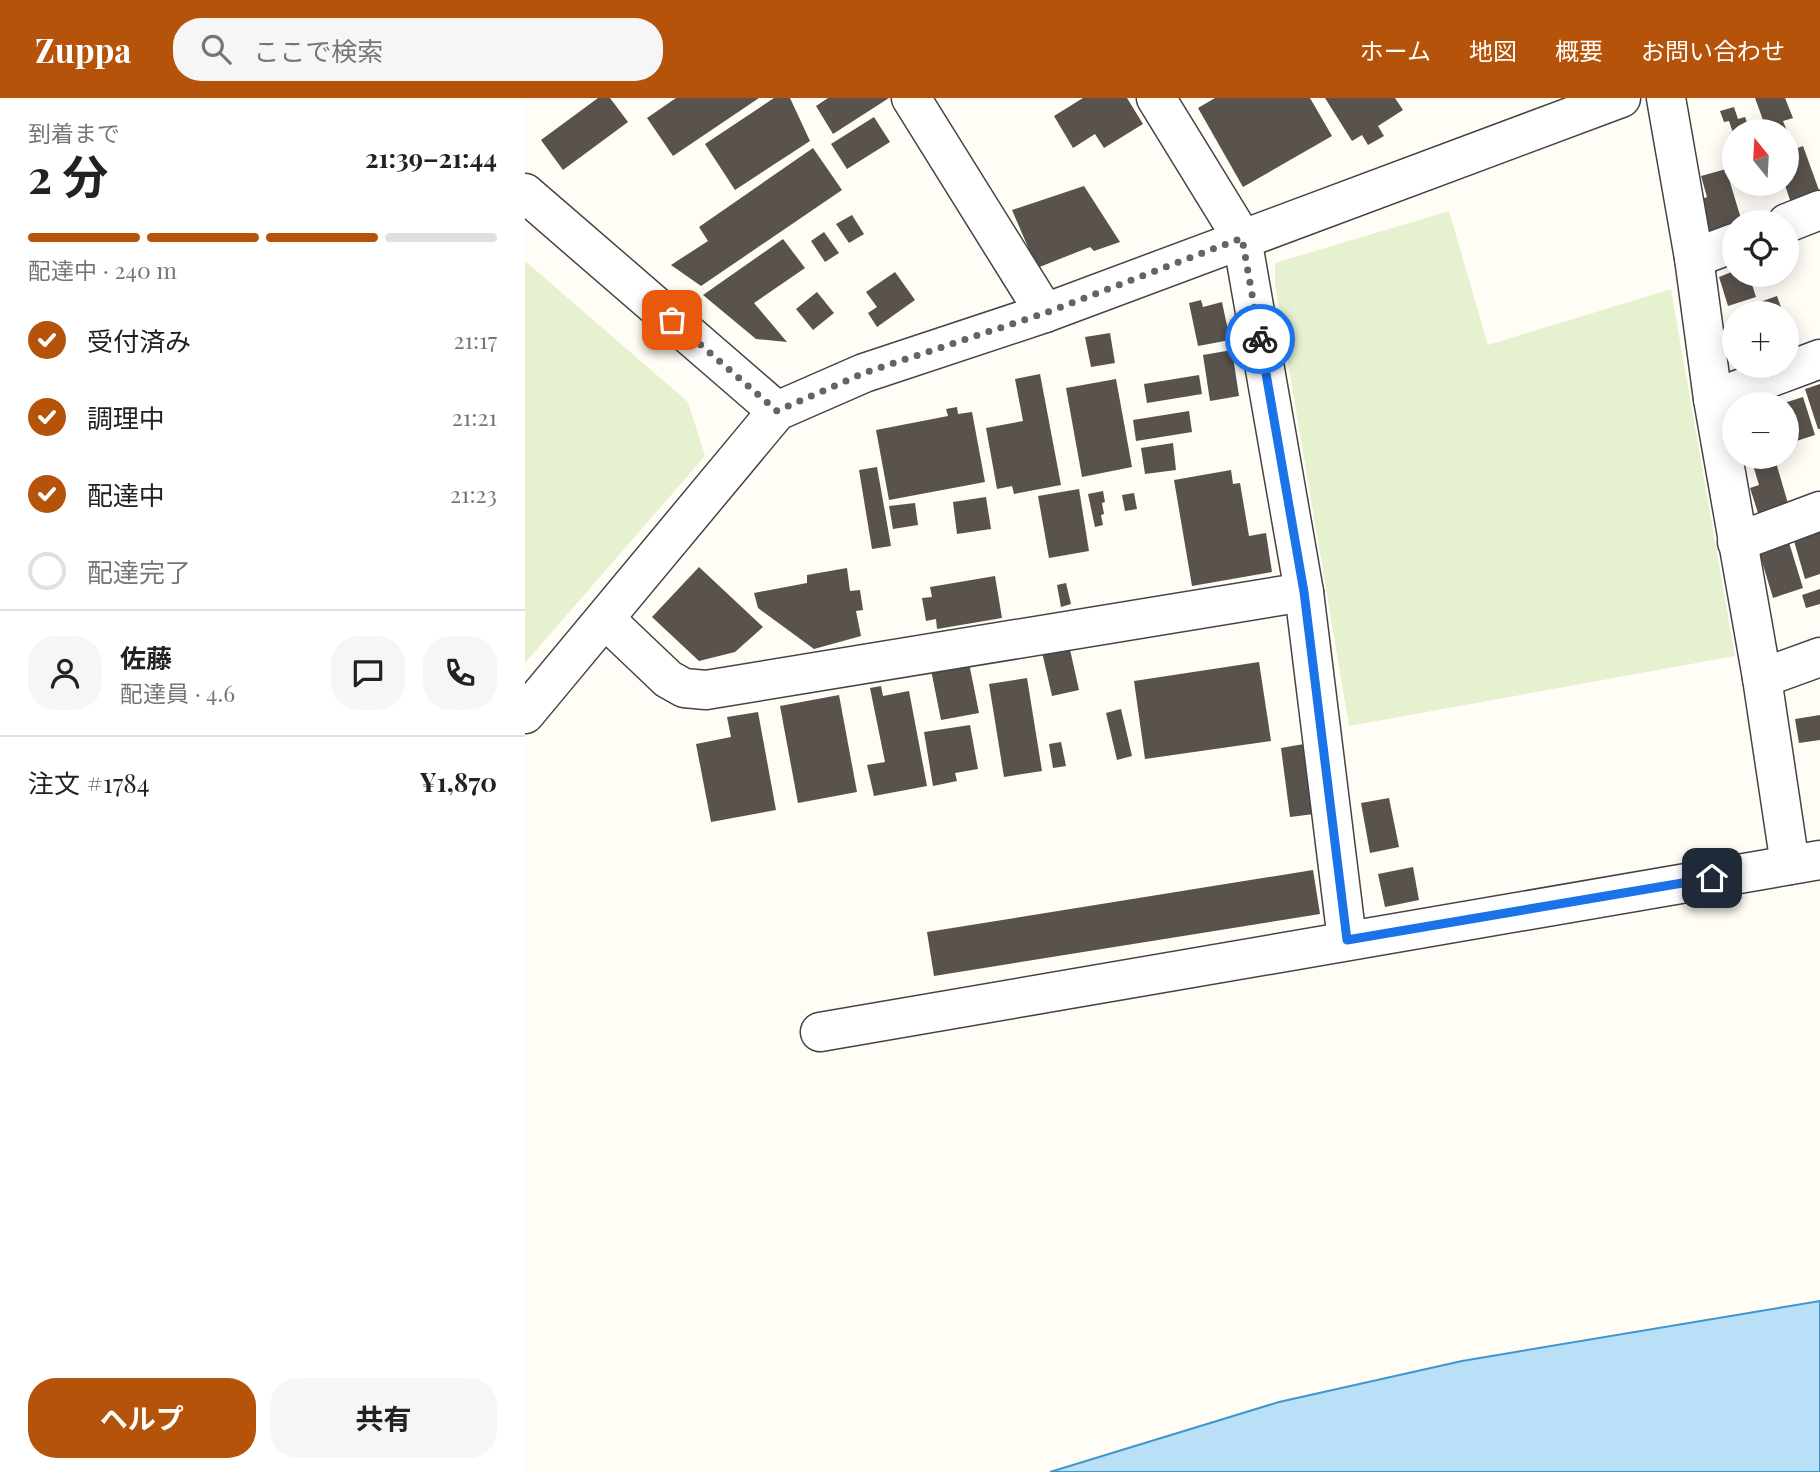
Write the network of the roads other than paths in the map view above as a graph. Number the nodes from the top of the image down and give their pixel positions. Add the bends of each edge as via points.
1 (911, 98) edge
2 (1156, 98) edge
3 (1621, 98) edge
4 (1666, 98) edge
5 (525, 193) edge
6 (1820, 210) edge
7 (1799, 218) edge
8 (1242, 238) junction
9 (1722, 248) edge
10 (1694, 258) junction
11 (1045, 313) junction
12 (1820, 359) edge
13 (1713, 399) junction
14 (777, 411) junction
15 (1820, 511) edge
16 (1737, 542) junction
17 (1304, 592) junction
18 (606, 620) junction
19 (1820, 657) edge
20 (1762, 678) junction
21 (525, 714) edge
22 (1805, 862) edge
23 (1347, 940) junction
24 (820, 1032) dead end

1 - 11 street
2 - 8 street
3 - 8 street
4 - 10 street
5 - 14 street
6 - 7 street
8 - 11 street
8 - 17 street
9 - 10 street
10 - 13 street
11 - 14 street via 864,373
12 - 13 street
13 - 16 street
14 - 18 street
15 - 16 street
16 - 20 street
17 - 18 street via 706,690 684,688 668,680
17 - 23 street
18 - 21 street
19 - 20 street
20 - 22 street
22 - 23 street
23 - 24 street

